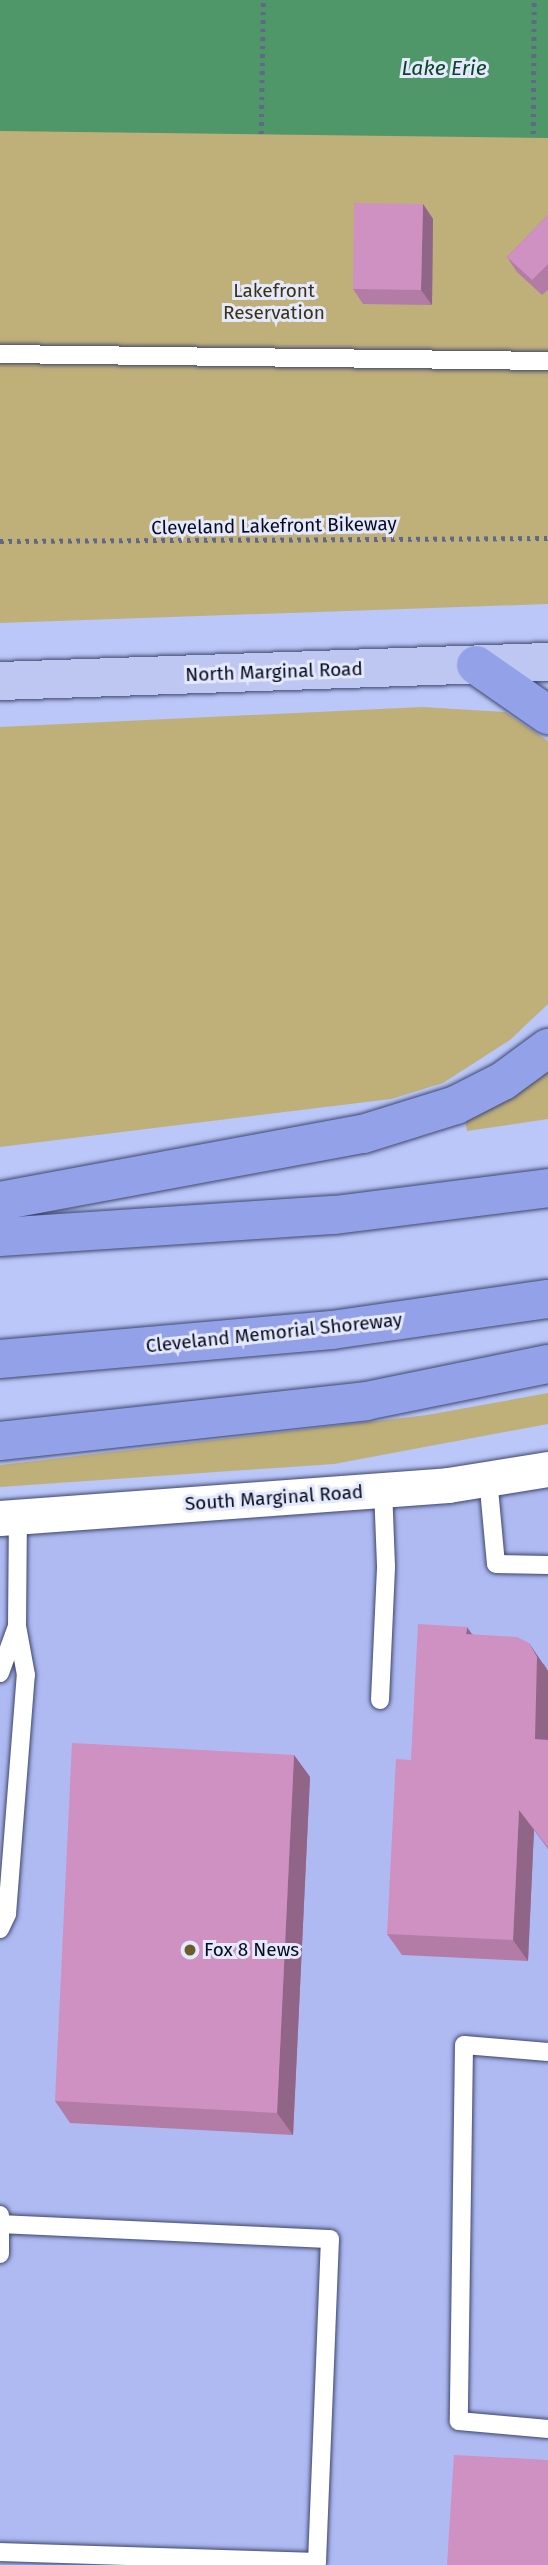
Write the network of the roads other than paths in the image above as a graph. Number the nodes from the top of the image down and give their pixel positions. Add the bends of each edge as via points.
1 (0, 354) edge
2 (548, 361) edge
3 (548, 662) edge
4 (476, 665) junction
5 (0, 681) edge
6 (548, 715) edge
7 (548, 1048) edge
8 (548, 1188) edge
9 (0, 1201) edge
10 (0, 1237) edge
11 (548, 1299) edge
12 (0, 1359) edge
13 (548, 1364) edge
14 (0, 1441) edge
15 (548, 1469) edge
16 (488, 1478) junction
17 (383, 1489) junction
18 (9, 1518) edge
19 (548, 1564) edge
20 (17, 1626) junction
21 (0, 1673) edge
22 (380, 1700) dead end
23 (0, 1929) edge
24 (548, 2052) edge
25 (1, 2220) edge
26 (0, 2254) edge
27 (548, 2429) edge
28 (0, 2552) edge

1 - 2 lane
3 - 4 main road, North Marginal Road
4 - 5 main road, North Marginal Road
4 - 6 highway
7 - 9 highway via 503,1081 456,1105 363,1134
8 - 10 highway via 335,1215
11 - 12 highway, Cleveland Memorial Shoreway via 332,1331
13 - 14 highway via 366,1401
15 - 16 street, South Marginal Road
16 - 17 street, South Marginal Road
16 - 19 lane via 496,1564
17 - 18 street, South Marginal Road
17 - 22 lane via 386,1566
18 - 20 lane
20 - 21 lane
20 - 23 lane via 26,1675 7,1914
24 - 27 lane via 464,2045 459,2421
25 - 26 lane
25 - 28 lane via 330,2239 317,2562

